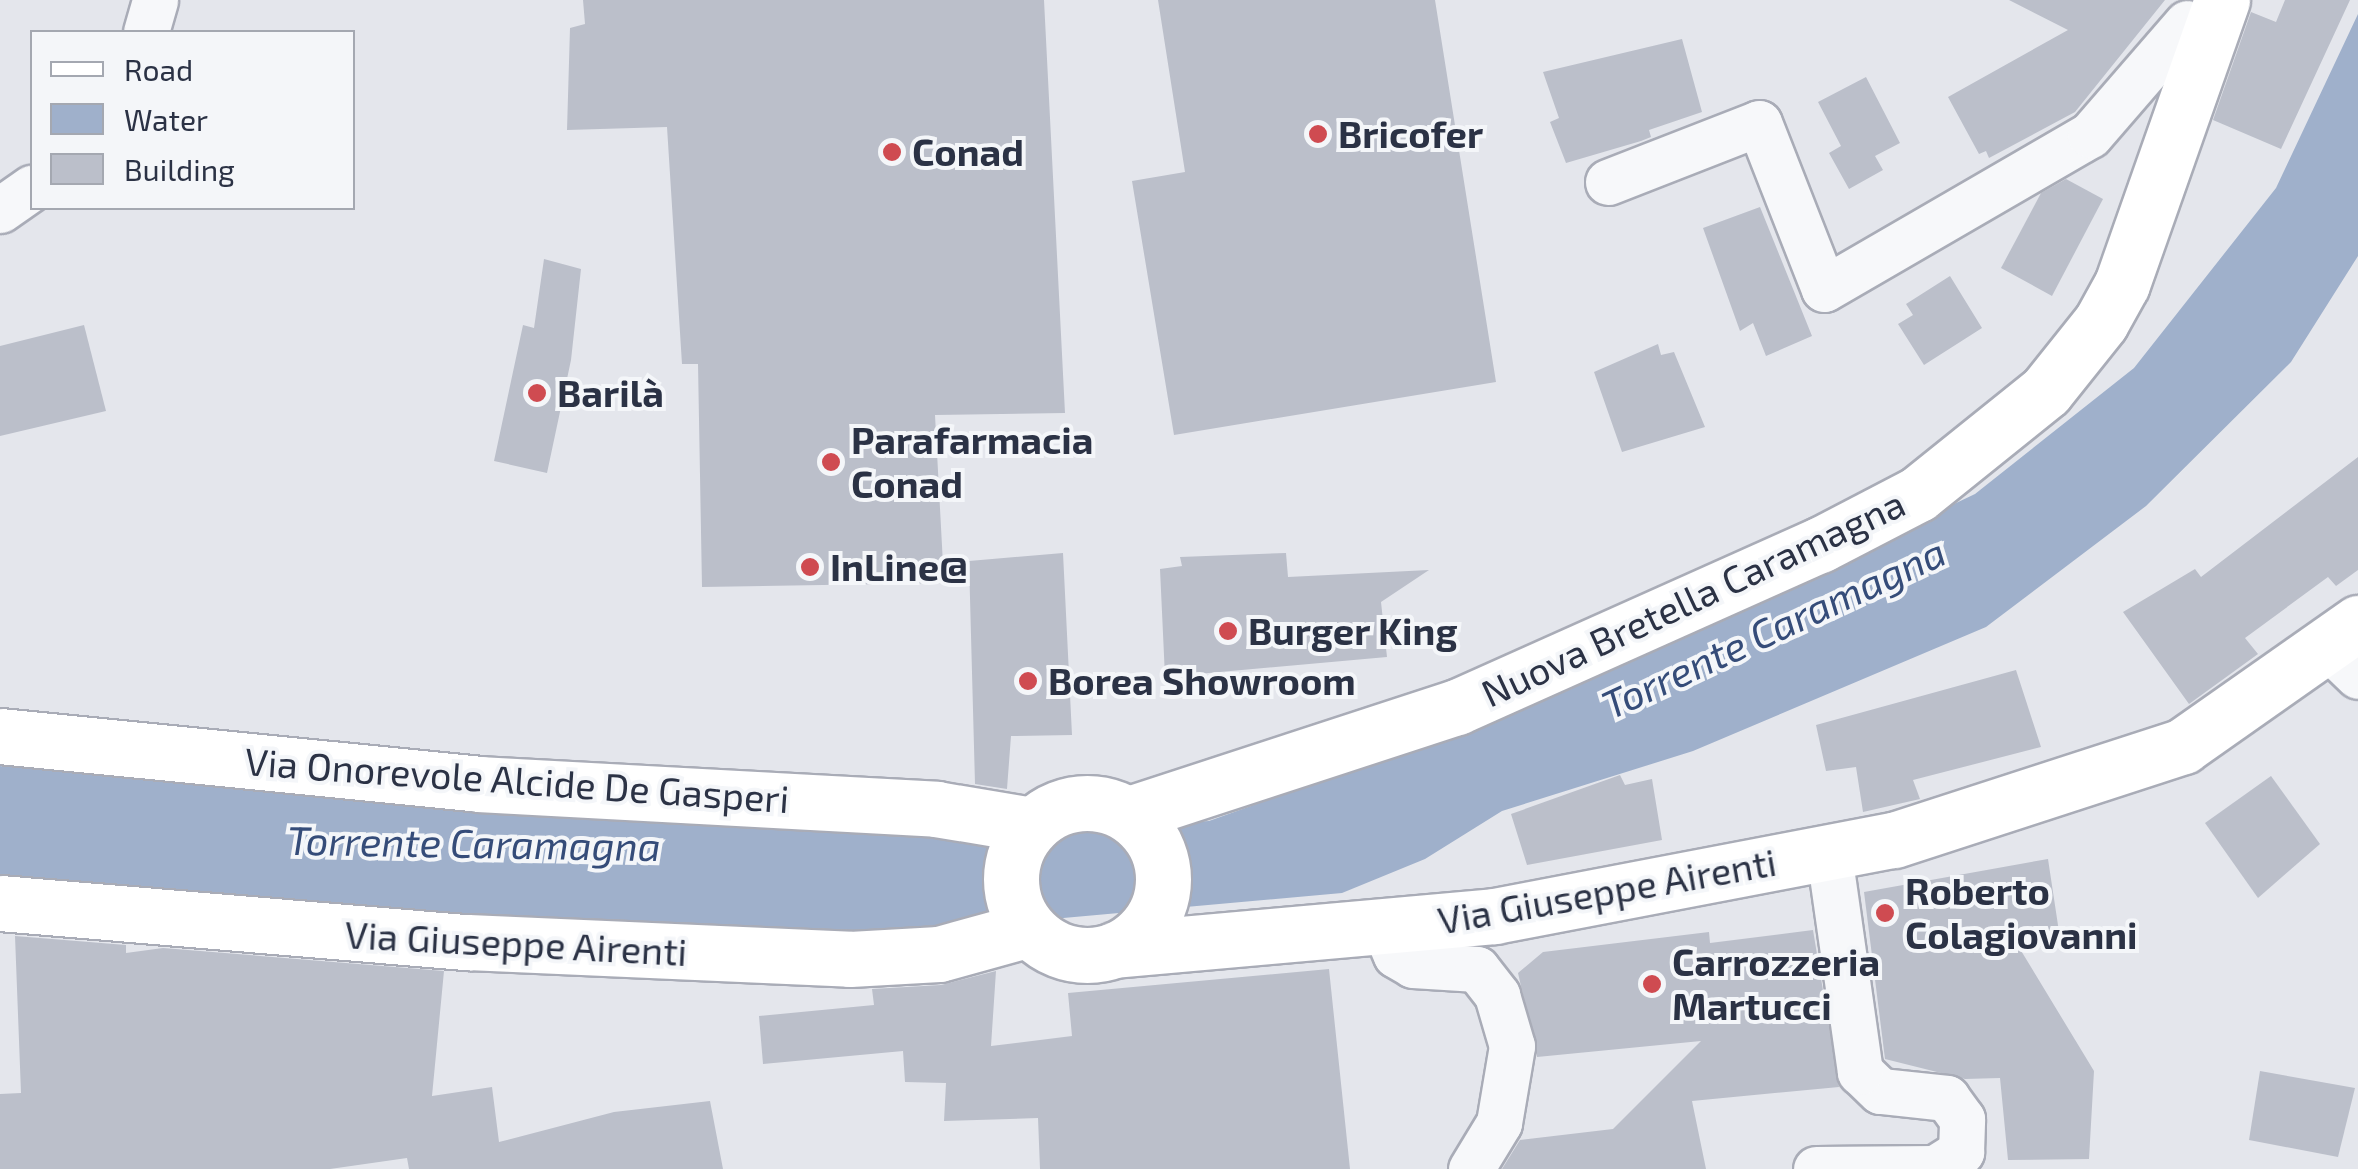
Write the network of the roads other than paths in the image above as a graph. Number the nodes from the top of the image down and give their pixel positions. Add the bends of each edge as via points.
1 (155, 0) edge
2 (2199, 14) edge
3 (147, 30) edge
4 (1608, 182) dead end
5 (30, 189) edge
6 (0, 210) edge
7 (2348, 649) edge
8 (0, 736) edge
9 (1129, 814) junction
10 (1033, 825) junction
11 (1829, 852) junction
12 (0, 903) edge
13 (1158, 906) junction
14 (1384, 927) junction
15 (1029, 929) junction
16 (1200, 947) junction
17 (1114, 950) junction
18 (1470, 1169) edge
19 (1816, 1169) edge

1 - 3 street
2 - 4 street via 2090,135 1824,289 1759,122
2 - 9 main road, Nuova Bretella Caramagna via 2122,284 2101,322 2046,391 1918,494 1820,545 1456,707
5 - 6 street
7 - 11 main road, Via Giuseppe Airenti via 2183,746 1894,840
8 - 10 main road, Via Onorevole Alcide De Gasperi via 478,784 936,809
9 - 10 main road via 1079,803
9 - 13 main road via 1158,852 1164,876
10 - 15 main road via 1019,844 1011,888
11 - 14 main road, Via Giuseppe Airenti via 1494,916
11 - 19 street, Via Giuseppe Airenti via 1860,1072 1880,1092 1948,1098 1962,1119 1961,1152 1935,1168
12 - 15 main road, Via Giuseppe Airenti via 574,950 850,960 940,954
13 - 16 main road
13 - 17 main road via 1134,938
14 - 16 main road, Via Giuseppe Airenti
14 - 18 street, Via Giuseppe Airenti via 1396,955 1413,965 1477,968 1497,995 1512,1046 1499,1123
15 - 17 main road via 1068,953
16 - 17 main road, Via Giuseppe Airenti

